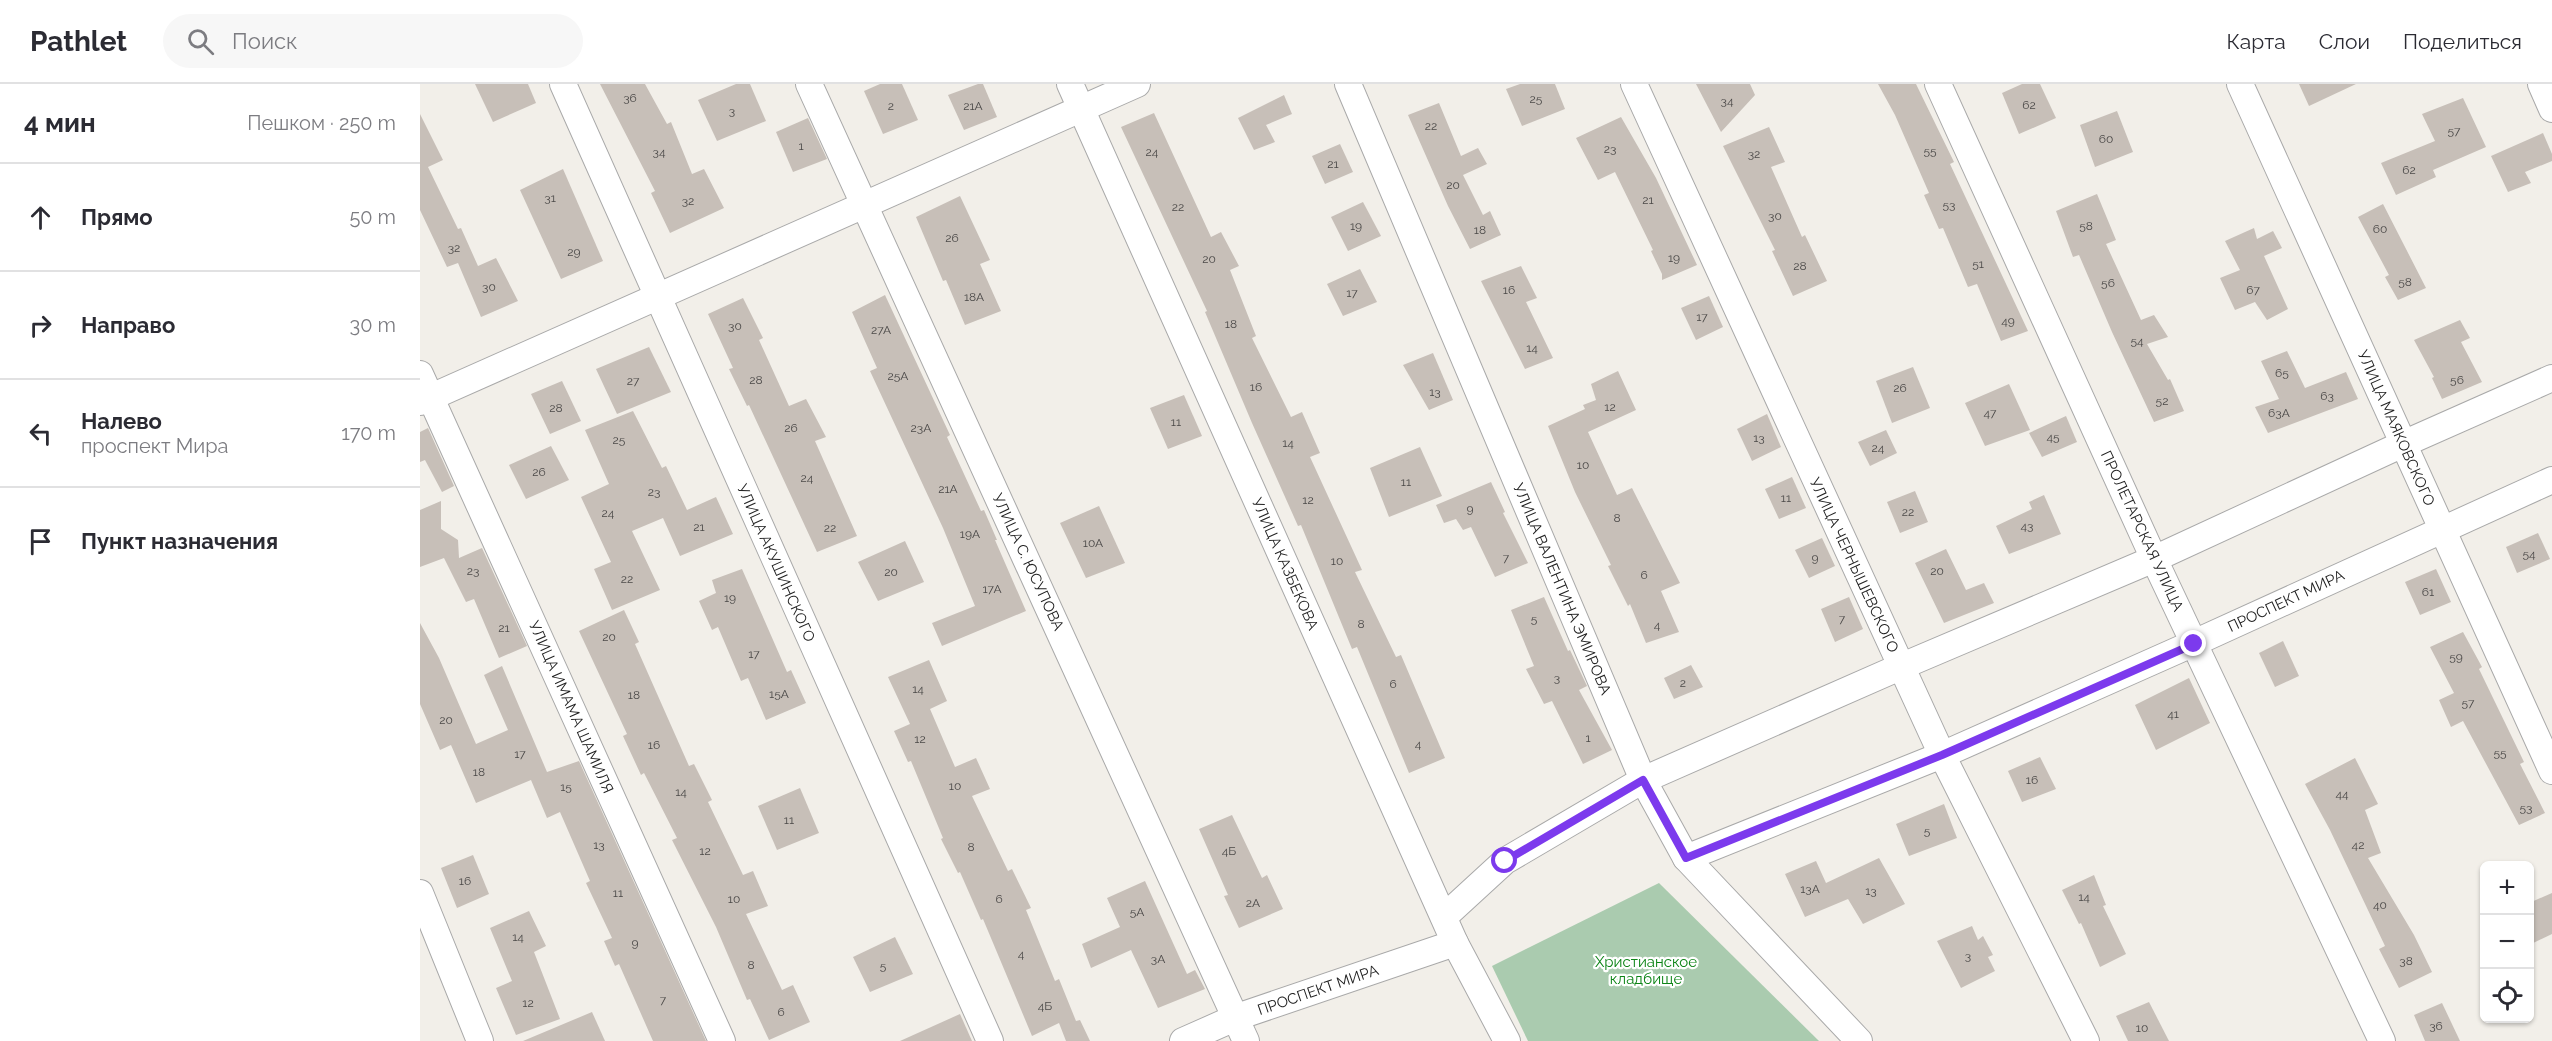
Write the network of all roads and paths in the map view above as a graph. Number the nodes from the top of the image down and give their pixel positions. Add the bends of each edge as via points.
1 (563, 84) edge
2 (809, 84) edge
3 (1071, 84) edge
4 (1137, 84) edge
5 (1348, 84) edge
6 (1634, 84) edge
7 (1938, 84) edge
8 (2240, 84) edge
9 (2541, 84) edge
10 (1081, 108) junction
11 (2552, 109) edge
12 (864, 205) junction
13 (658, 296) junction
14 (420, 374) edge
15 (2552, 378) edge
16 (425, 399) edge
17 (2403, 444) junction
18 (2552, 480) edge
19 (2442, 529) junction
20 (2154, 559) junction
21 (2194, 644) junction
22 (1900, 667) junction
23 (1942, 755) junction
24 (2552, 771) edge
25 (1643, 780) junction
26 (1686, 858) junction
27 (420, 893) edge
28 (1444, 917) junction
29 (1455, 943) junction
30 (1237, 1017) junction
31 (480, 1041) edge
32 (722, 1041) edge
33 (990, 1041) edge
34 (1183, 1041) edge
35 (1246, 1041) edge
36 (1507, 1041) edge
37 (1859, 1041) edge
38 (2086, 1041) edge
39 (2382, 1041) edge

1 - 13 street, УЛИЦА АКУШИНСКОГО
2 - 12 street, УЛИЦА С. ЮСУПОВА
3 - 10 street, УЛИЦА КАЗБЕКОВА
4 - 10 street
5 - 25 street, УЛИЦА ВАЛЕНТИНА ЭМИРОВА
6 - 22 street, УЛИЦА ЧЕРНЫШЕВСКОГО
7 - 20 street, ПРОЛЕТАРСКАЯ УЛИЦА
8 - 17 street, УЛИЦА МАЯКОВСКОГО
9 - 11 street
10 - 12 street
10 - 28 street, УЛИЦА КАЗБЕКОВА
12 - 13 street
12 - 30 street, УЛИЦА С. ЮСУПОВА
13 - 16 street
13 - 33 street, УЛИЦА АКУШИНСКОГО
14 - 16 street, УЛИЦА ИМАМА ШАМИЛЯ
15 - 17 street
16 - 32 street, УЛИЦА ИМАМА ШАМИЛЯ
17 - 19 street, УЛИЦА МАЯКОВСКОГО
17 - 20 street
18 - 19 street, ПРОСПЕКТ МИРА
19 - 21 street, ПРОСПЕКТ МИРА
19 - 24 street, УЛИЦА МАЯКОВСКОГО
20 - 21 street, ПРОЛЕТАРСКАЯ УЛИЦА
20 - 22 street
21 - 23 street, ПРОСПЕКТ МИРА
21 - 39 street, ПРОЛЕТАРСКАЯ УЛИЦА
22 - 23 street, УЛИЦА ЧЕРНЫШЕВСКОГО
22 - 25 street
23 - 26 street, ПРОСПЕКТ МИРА
23 - 38 street, УЛИЦА ЧЕРНЫШЕВСКОГО
25 - 26 street, УЛИЦА ВАЛЕНТИНА ЭМИРОВА
25 - 28 street via 1505,861
26 - 37 street, УЛИЦА ВАЛЕНТИНА ЭМИРОВА
27 - 31 street
28 - 29 street, УЛИЦА КАЗБЕКОВА
29 - 30 street, ПРОСПЕКТ МИРА
29 - 36 street, УЛИЦА КАЗБЕКОВА
30 - 34 street, ПРОСПЕКТ МИРА
30 - 35 street, УЛИЦА С. ЮСУПОВА

